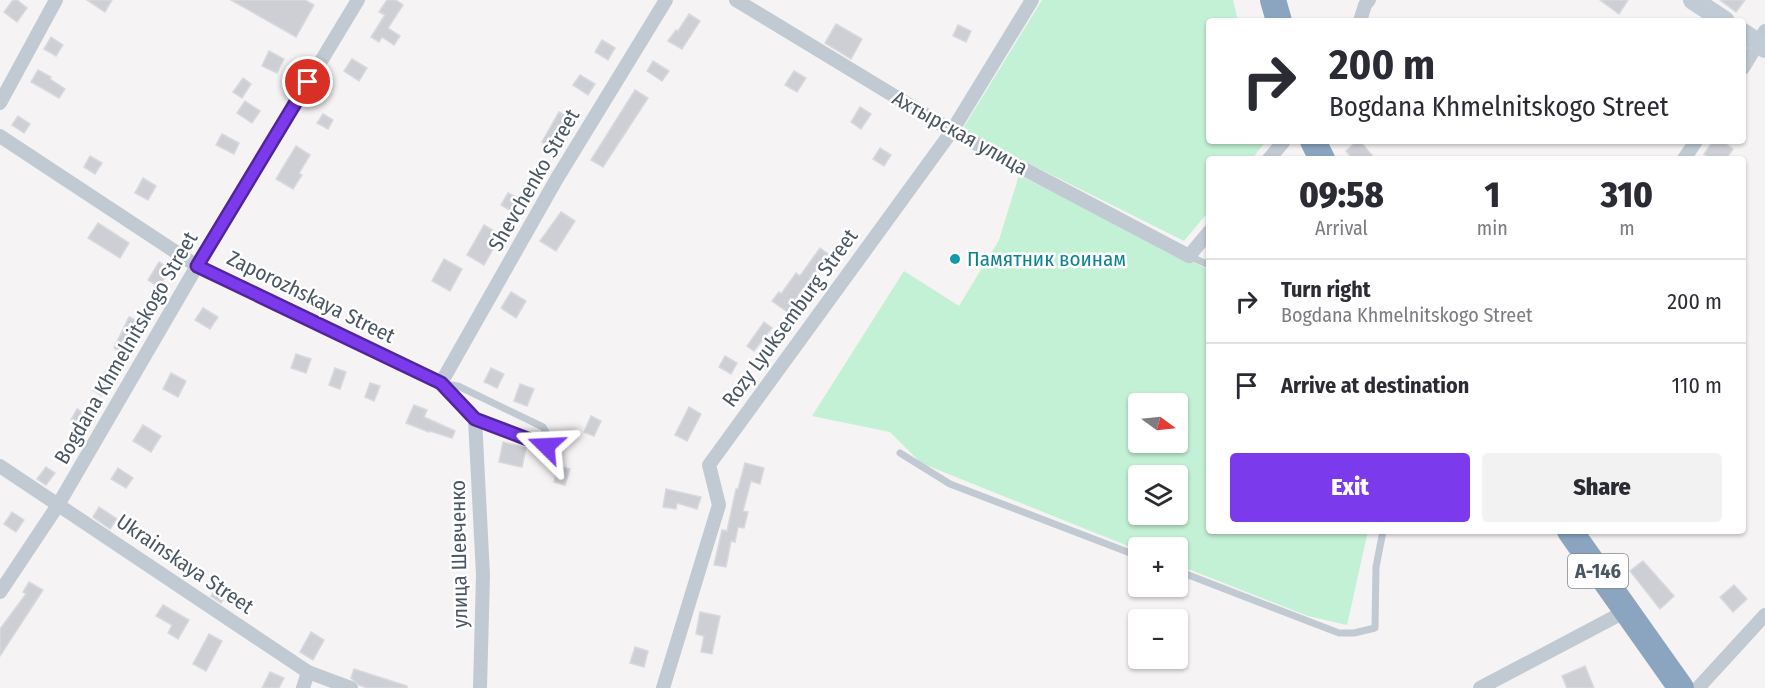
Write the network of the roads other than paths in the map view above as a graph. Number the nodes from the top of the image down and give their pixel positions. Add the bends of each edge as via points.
1 (56, 0) edge
2 (358, 0) edge
3 (666, 0) edge
4 (736, 0) edge
5 (1032, 0) edge
6 (1273, 0) edge
7 (1369, 0) edge
8 (1693, 0) edge
9 (1278, 18) edge
10 (1361, 18) edge
11 (1720, 18) edge
12 (1758, 39) edge
13 (1746, 62) edge
14 (0, 104) edge
15 (952, 131) junction
16 (0, 136) edge
17 (1282, 144) edge
18 (1272, 156) edge
19 (1206, 236) edge
20 (1189, 256) junction
21 (1206, 264) edge
22 (197, 266) junction
23 (441, 383) junction
24 (475, 419) junction
25 (546, 446) joint
26 (900, 453) dead end
27 (0, 466) edge
28 (58, 505) junction
29 (1382, 534) edge
30 (1572, 534) edge
31 (1128, 552) edge
32 (1188, 575) edge
33 (0, 592) edge
34 (1626, 611) junction
35 (1765, 615) edge
36 (308, 672) junction
37 (303, 688) edge
38 (351, 688) edge
39 (480, 688) edge
40 (663, 688) edge
41 (1480, 688) edge
42 (1681, 688) edge
43 (1698, 688) edge

1 - 14 street
2 - 22 street, Bogdana Khmelnitskogo Street
3 - 23 street, Shevchenko Street via 556,180
4 - 15 street, Ахтырская улица
5 - 15 street, Rozy Lyuksemburg Street
6 - 9 highway
7 - 10 street
8 - 11 street
12 - 13 street
15 - 20 street, Ахтырская улица
15 - 40 street, Rozy Lyuksemburg Street via 709,465 719,505
16 - 22 street, Zaporozhskaya Street
17 - 18 street
19 - 20 street
20 - 21 lane
22 - 23 street, Zaporozhskaya Street
22 - 28 street, Bogdana Khmelnitskogo Street
23 - 24 street, Zaporozhskaya Street
23 - 25 lane via 458,386 543,427 549,437
24 - 25 street, Zaporozhskaya Street
24 - 39 street, улица Шевченко via 483,575
26 - 31 lane via 950,484
27 - 28 street, Ukrainskaya Street
28 - 33 street, Bogdana Khmelnitskogo Street
28 - 36 street, Ukrainskaya Street
29 - 32 lane via 1376,567 1375,628 1354,633 1339,633
30 - 34 highway, А-146
34 - 41 street
34 - 42 highway, А-146
35 - 43 street
36 - 37 street
36 - 38 street, Ukrainskaya Street

